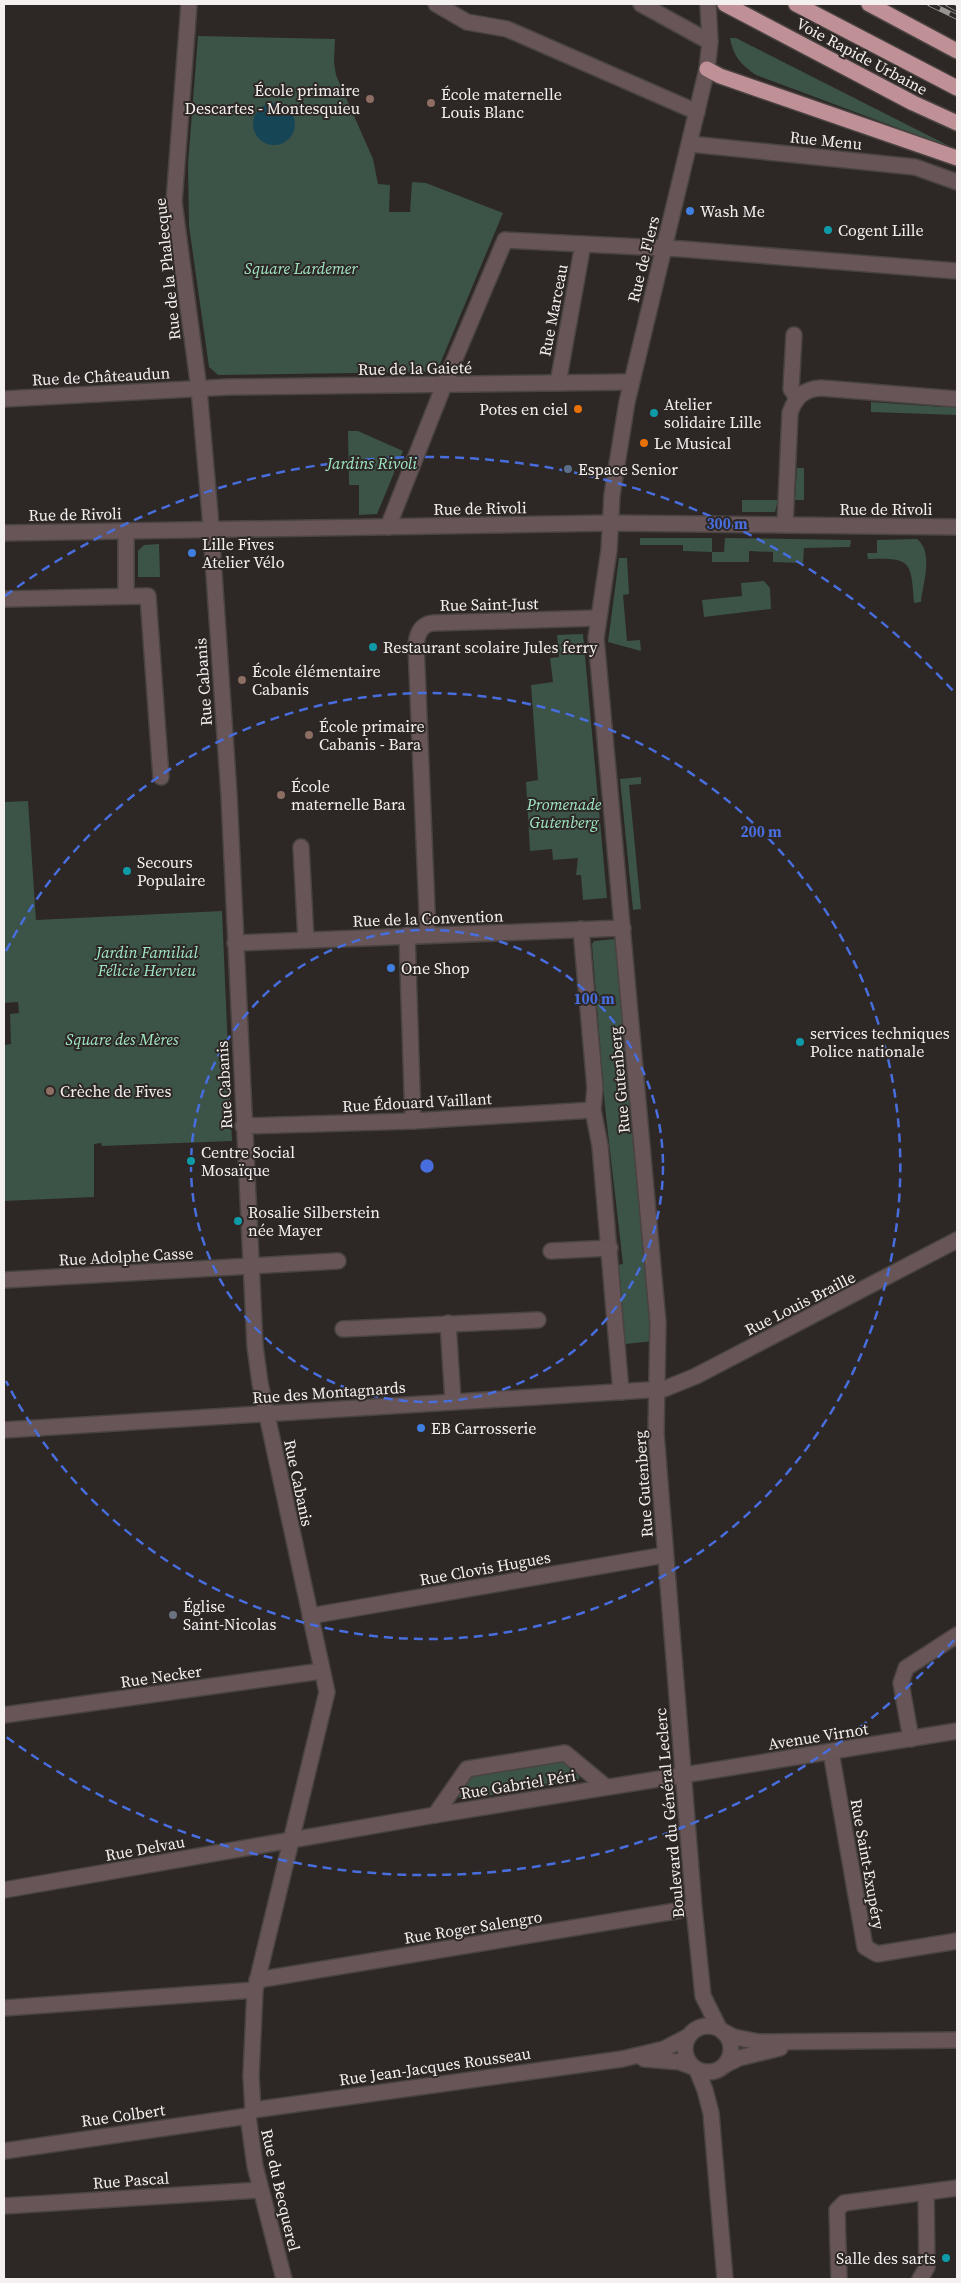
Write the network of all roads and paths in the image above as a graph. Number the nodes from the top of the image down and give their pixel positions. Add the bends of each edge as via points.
1 (189, 4) edge
2 (436, 4) edge
3 (641, 4) edge
4 (708, 4) edge
5 (725, 4) edge
6 (796, 4) edge
7 (869, 4) edge
8 (710, 42) junction
9 (957, 51) edge
10 (706, 69) junction
11 (957, 88) edge
12 (697, 112) junction
13 (957, 123) edge
14 (690, 144) junction
15 (957, 158) edge
16 (957, 182) edge
17 (584, 244) junction
18 (663, 248) junction
19 (957, 271) edge
20 (794, 335) dead end
21 (631, 382) junction
22 (558, 383) junction
23 (444, 384) junction
24 (199, 390) junction
25 (4, 397) edge
26 (797, 398) junction
27 (957, 398) edge
28 (610, 523) junction
29 (785, 525) junction
30 (388, 527) junction
31 (957, 527) edge
32 (210, 530) junction
33 (126, 531) junction
34 (4, 533) edge
35 (126, 596) junction
36 (4, 599) edge
37 (598, 618) junction
38 (161, 777) dead end
39 (301, 847) dead end
40 (623, 928) junction
41 (581, 929) junction
42 (407, 935) junction
43 (428, 935) junction
44 (306, 940) junction
45 (235, 943) junction
46 (593, 1110) junction
47 (413, 1121) junction
48 (244, 1126) junction
49 (957, 1240) edge
50 (610, 1248) junction
51 (551, 1251) dead end
52 (338, 1261) dead end
53 (250, 1266) junction
54 (4, 1280) edge
55 (538, 1320) dead end
56 (448, 1323) junction
57 (343, 1329) dead end
58 (656, 1390) junction
59 (621, 1392) junction
60 (453, 1402) junction
61 (267, 1414) junction
62 (4, 1430) edge
63 (665, 1555) junction
64 (310, 1616) junction
65 (957, 1635) edge
66 (671, 1636) joint
67 (322, 1671) junction
68 (327, 1692) joint
69 (4, 1715) edge
70 (957, 1730) edge
71 (911, 1739) junction
72 (831, 1752) junction
73 (684, 1775) junction
74 (606, 1787) junction
75 (435, 1815) junction
76 (291, 1840) junction
77 (4, 1890) edge
78 (694, 1908) junction
79 (957, 1941) edge
80 (256, 1985) junction
81 (701, 1987) junction
82 (4, 2008) edge
83 (720, 2030) junction
84 (692, 2033) junction
85 (957, 2040) edge
86 (811, 2042) junction
87 (622, 2059) junction
88 (723, 2066) junction
89 (695, 2068) junction
90 (250, 2113) junction
91 (711, 2113) junction
92 (4, 2151) edge
93 (957, 2188) edge
94 (261, 2190) junction
95 (926, 2192) junction
96 (4, 2206) edge
97 (284, 2279) edge
98 (725, 2279) edge
99 (839, 2279) edge
100 (920, 2279) edge

1 - 24 street, Rue de la Phalecque via 174,202
2 - 12 street via 467,22 507,30
3 - 8 street
4 - 8 street, Rue de Flers
5 - 13 highway, Voie Rapide Urbaine
6 - 11 highway, Voie Rapide Urbaine
7 - 9 highway
8 - 10 street, Rue de Flers
10 - 12 street, Rue de Flers
10 - 15 highway
12 - 14 street, Rue de Flers
14 - 16 street, Rue Menu via 914,167
14 - 18 street, Rue de Flers
17 - 18 street
17 - 22 street, Rue Marceau
17 - 23 street via 505,240
18 - 19 street
18 - 21 street, Rue de Flers
20 - 26 street via 791,389
21 - 22 street, Rue de la Gaieté
21 - 28 street, Rue de Flers
22 - 23 street, Rue de la Gaieté
23 - 24 street, Rue de la Gaieté
23 - 30 street
24 - 25 street, Rue de Châteaudun
24 - 32 street, Rue de la Phalecque
26 - 27 street via 812,389 821,388
26 - 29 street via 790,413
28 - 29 street, Rue de Rivoli
28 - 30 street, Rue de Rivoli
28 - 37 street, Rue Gutenberg
29 - 31 street, Rue de Rivoli
30 - 32 street, Rue de Rivoli
32 - 33 street, Rue de Rivoli
32 - 45 street, Rue Cabanis via 229,795
33 - 34 street, Rue de Rivoli
33 - 35 street
35 - 36 street
35 - 38 street via 148,596
37 - 40 street, Rue Gutenberg via 597,649
37 - 43 street, Rue Saint-Just via 428,623 419,631 416,645
39 - 44 street
40 - 41 street, Rue de la Convention
40 - 58 street, Rue Gutenberg via 658,1323
41 - 43 street, Rue de la Convention
41 - 46 street, Rue Gutenberg via 595,1088
42 - 43 street, Rue de la Convention
42 - 44 street, Rue de la Convention
42 - 47 street
44 - 45 street, Rue de la Convention
45 - 48 street, Rue Cabanis
46 - 47 street, Rue Édouard Vaillant
46 - 50 street, Rue Gutenberg via 600,1146
47 - 48 street, Rue Édouard Vaillant
48 - 53 street, Rue Cabanis
49 - 58 street, Rue Louis Braille via 696,1376 670,1388
50 - 51 street
50 - 59 street, Rue Gutenberg
52 - 53 street, Rue Adolphe Casse
53 - 54 street, Rue Adolphe Casse
53 - 61 street, Rue Cabanis via 255,1346
55 - 56 street
56 - 57 street
56 - 60 street
58 - 59 street, Rue des Montagnards
58 - 63 street, Rue Gutenberg
59 - 60 street, Rue des Montagnards
60 - 61 street, Rue des Montagnards
61 - 62 street, Rue des Montagnards
61 - 64 street, Rue Cabanis
63 - 64 street, Rue Clovis Hugues
63 - 66 street, Rue Gutenberg
64 - 67 street, Rue Cabanis
65 - 71 street via 906,1668 902,1675
66 - 73 street, Boulevard du Général Leclerc
67 - 68 street, Rue Cabanis
67 - 69 street, Rue Necker
68 - 76 street, Rue du Becquerel
70 - 71 street, Avenue Virnot
71 - 72 street, Avenue Virnot
72 - 73 street, Avenue Virnot
72 - 79 street, Rue Saint-Exupéry via 865,1947 877,1954
73 - 74 street, Rue Gabriel Péri
73 - 78 street, Boulevard du Général Leclerc
74 - 75 street, Rue Gabriel Péri
74 - 75 street, Rue Gabriel Péri via 564,1753 467,1769
75 - 76 street, Rue Gabriel Péri
76 - 77 street, Rue Delvau
76 - 80 street, Rue du Becquerel
78 - 80 street, Rue Roger Salengro
78 - 81 street, Boulevard du Général Leclerc
80 - 82 street, Rue Roger Salengro
80 - 90 street, Rue du Becquerel
81 - 83 street, Boulevard du Général Leclerc via 705,2003
81 - 84 street, Boulevard du Général Leclerc
83 - 84 street via 706,2026
83 - 86 street via 749,2041
83 - 88 street via 731,2045 731,2054
84 - 87 street, Rue Jean-Jacques Rousseau via 664,2049
84 - 89 street via 685,2046 685,2054
85 - 86 street
86 - 88 street via 755,2053
87 - 89 street, Rue Jean-Jacques Rousseau via 665,2060
87 - 90 street, Rue Jean-Jacques Rousseau
88 - 89 street via 709,2072
88 - 91 street via 714,2086
89 - 91 street via 706,2090
90 - 92 street, Rue Colbert
90 - 94 street, Rue du Becquerel via 252,2152
91 - 98 street
93 - 95 street
94 - 96 street, Rue Pascal
94 - 97 street, Rue du Becquerel
95 - 99 street via 848,2201 838,2210
95 - 100 street via 927,2267

